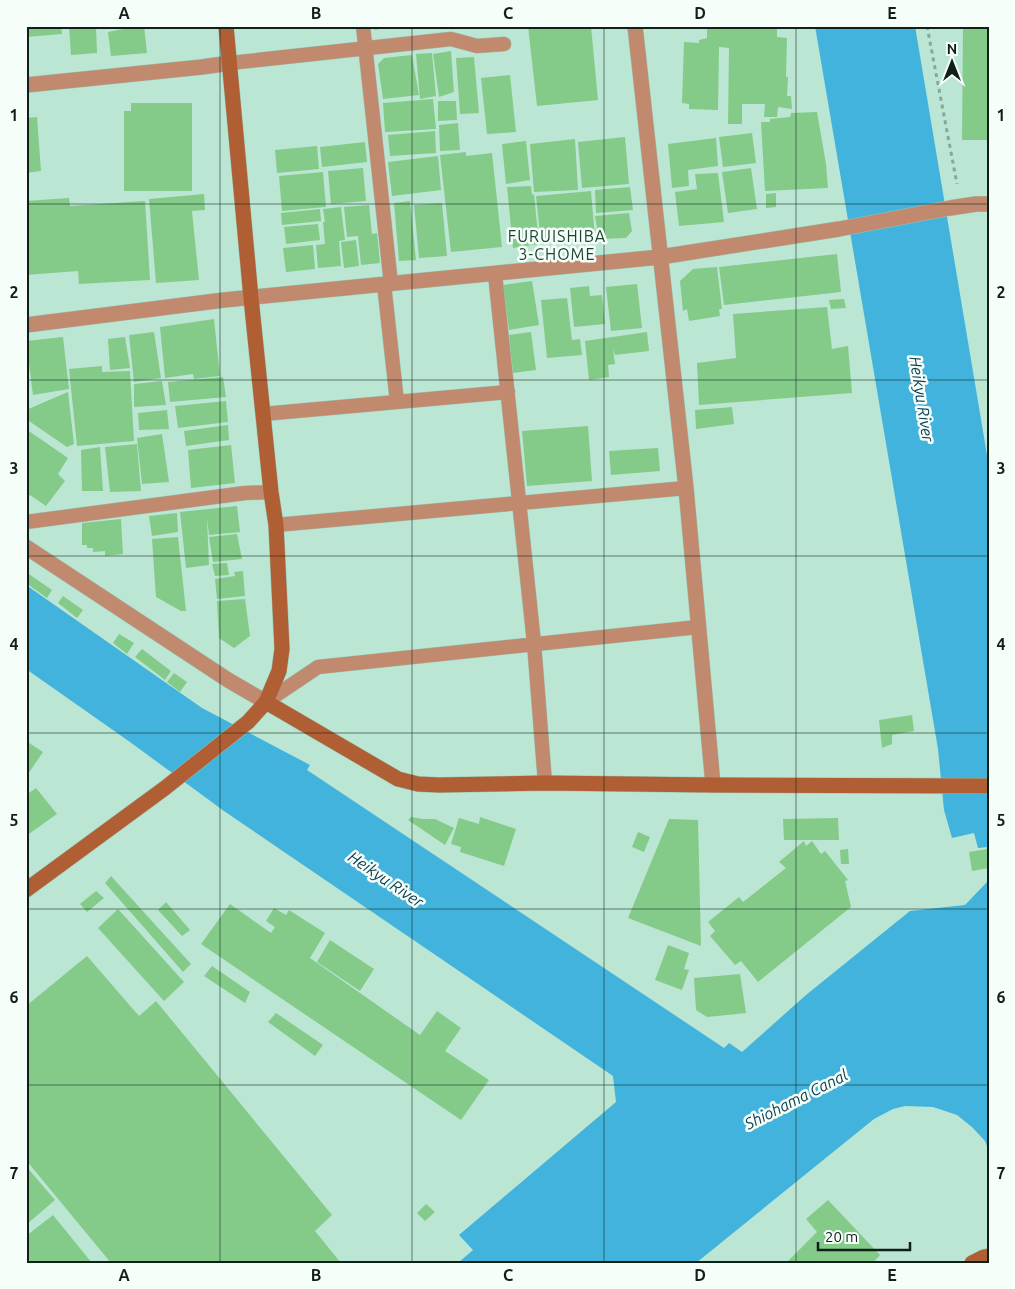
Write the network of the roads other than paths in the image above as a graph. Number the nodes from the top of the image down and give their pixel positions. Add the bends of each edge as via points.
1 (226, 26) edge
2 (363, 26) edge
3 (635, 26) edge
4 (504, 44) dead end
5 (366, 48) junction
6 (230, 63) junction
7 (26, 85) edge
8 (989, 204) edge
9 (660, 257) junction
10 (495, 274) junction
11 (388, 284) junction
12 (251, 298) junction
13 (26, 325) edge
14 (508, 392) junction
15 (397, 402) junction
16 (264, 414) junction
17 (686, 488) junction
18 (272, 492) junction
19 (519, 503) junction
20 (26, 522) edge
21 (276, 525) junction
22 (26, 547) edge
23 (698, 626) junction
24 (534, 644) junction
25 (266, 702) junction
26 (545, 783) junction
27 (713, 785) junction
28 (989, 786) edge
29 (26, 890) edge

1 - 6 street
2 - 5 lane
3 - 9 street
4 - 5 lane via 477,46 450,39
5 - 6 lane
5 - 11 lane
6 - 7 street
6 - 12 street
8 - 9 street
9 - 10 street
9 - 17 street
10 - 11 street
10 - 14 lane
11 - 12 street
11 - 15 lane
12 - 13 street
12 - 16 street
14 - 15 lane
14 - 19 lane
15 - 16 lane
16 - 18 street
17 - 19 lane
17 - 23 street
18 - 20 lane
18 - 21 street
19 - 21 lane
19 - 24 lane
21 - 25 street via 282,649 279,671
22 - 25 street
23 - 24 lane
23 - 27 street
24 - 25 lane via 318,667
24 - 26 lane
25 - 26 street via 398,779 439,785
25 - 29 street via 248,722 165,788
26 - 27 street
27 - 28 street

